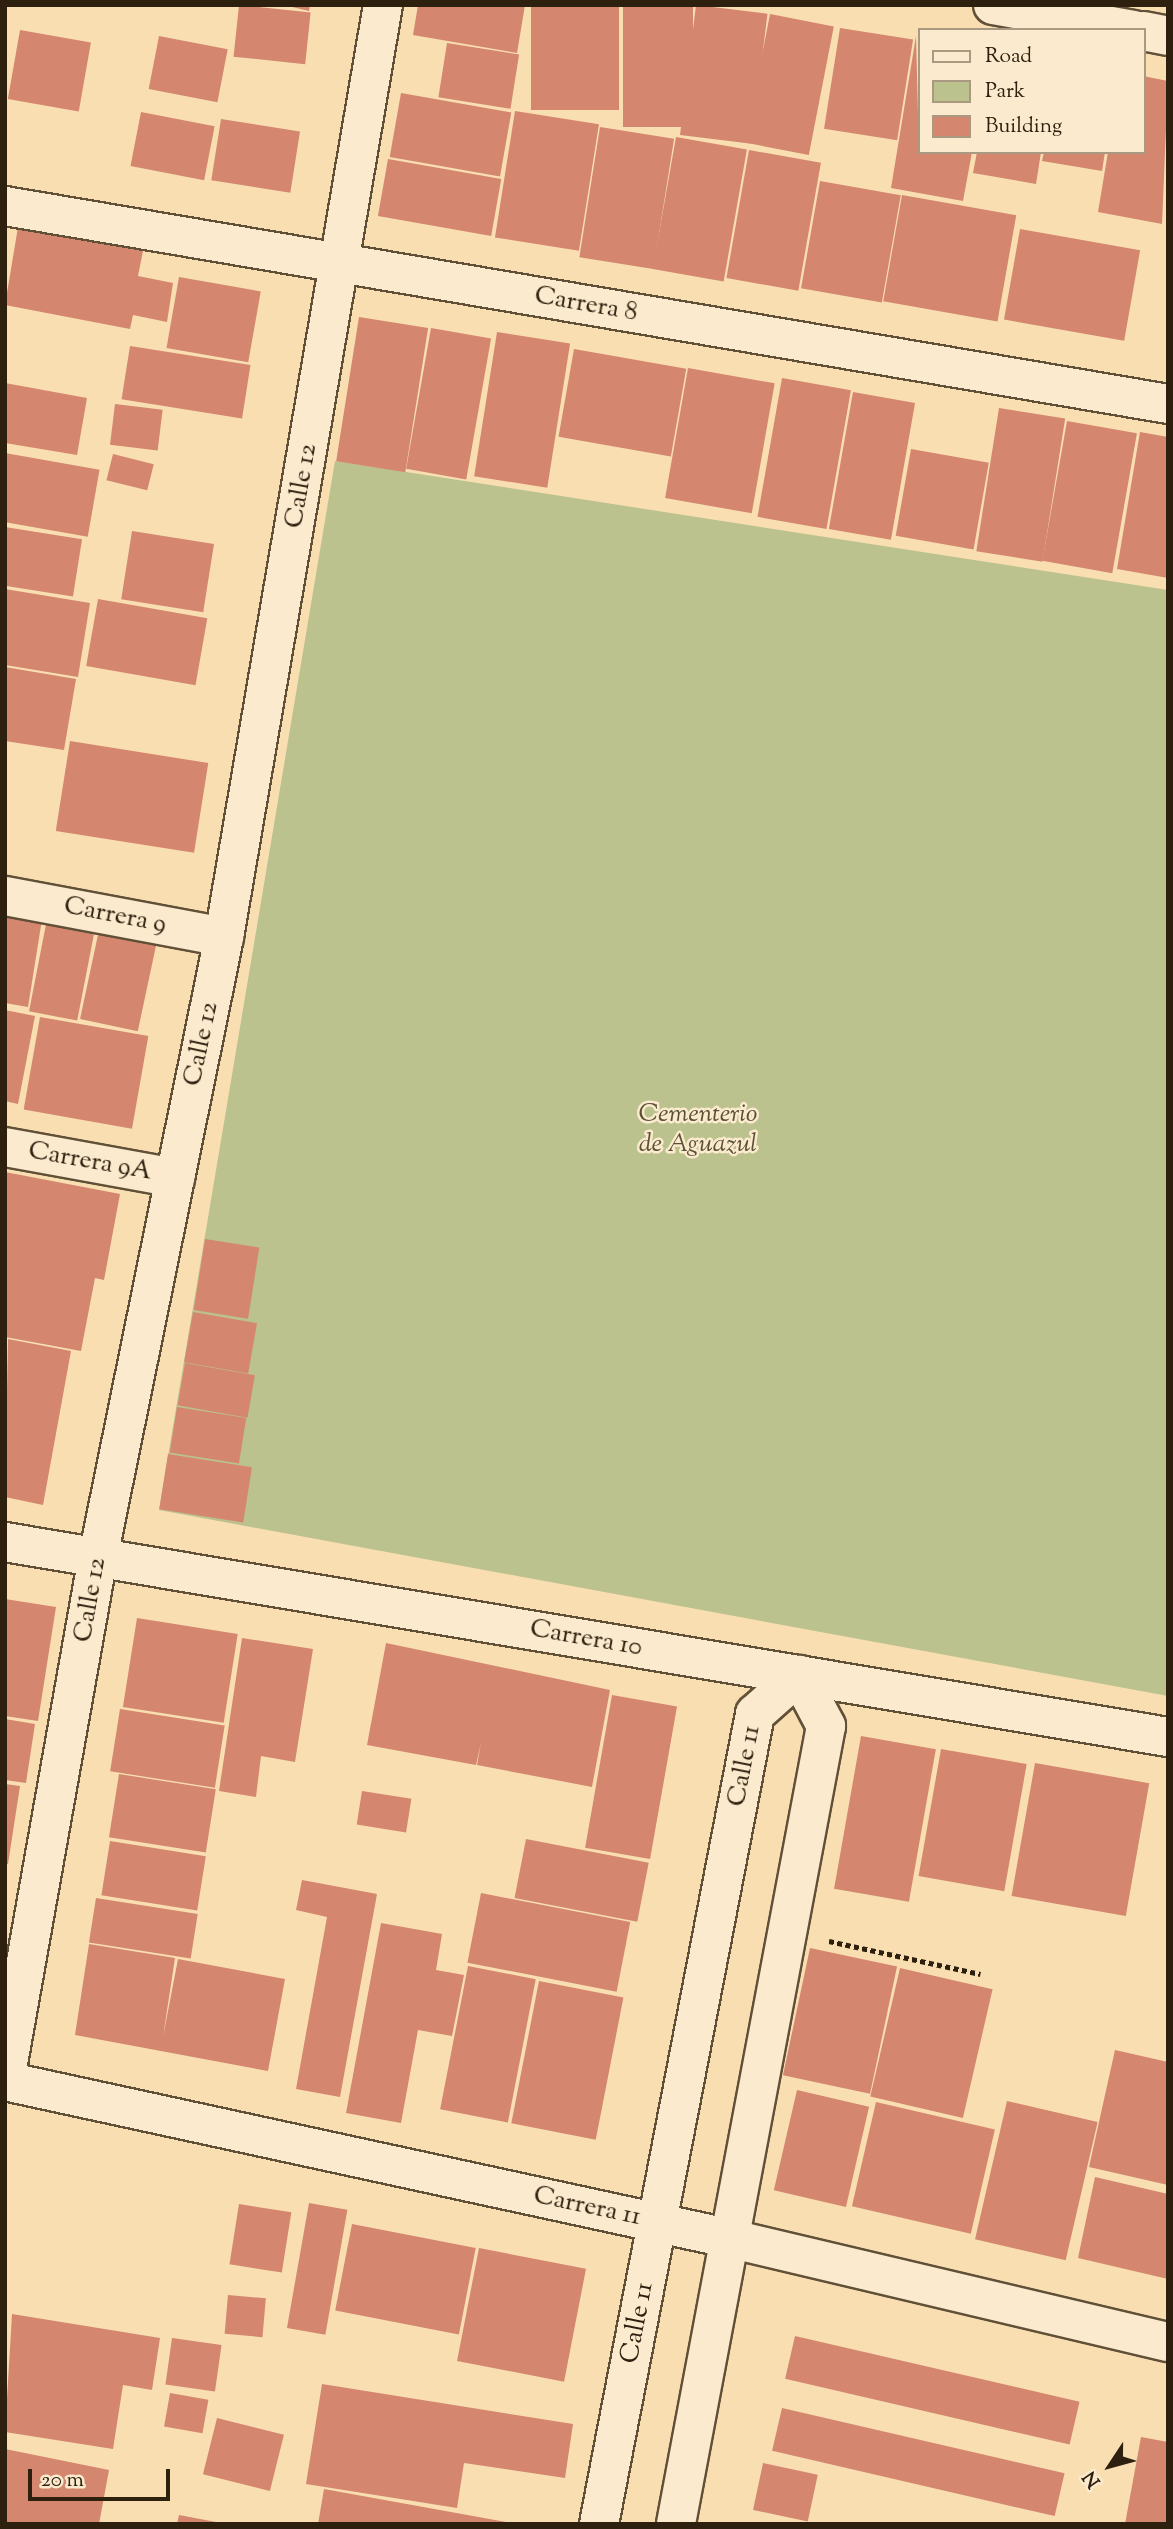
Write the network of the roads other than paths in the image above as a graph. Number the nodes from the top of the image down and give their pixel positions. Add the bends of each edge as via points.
1 (383, 5) edge
2 (993, 5) edge
3 (1123, 28) edge
4 (1145, 32) edge
5 (1168, 36) edge
6 (6, 213) edge
7 (341, 263) junction
8 (1168, 404) edge
9 (5, 895) edge
10 (224, 937) junction
11 (5, 1147) edge
12 (175, 1178) junction
13 (5, 1542) edge
14 (99, 1558) junction
15 (799, 1675) junction
16 (1168, 1737) edge
17 (5, 2080) edge
18 (657, 2222) junction
19 (732, 2239) junction
20 (1168, 2342) edge
21 (599, 2524) edge
22 (676, 2524) edge

1 - 7 street, Calle 12
2 - 3 street
4 - 5 street
6 - 7 street, Carrera 8
7 - 8 street, Carrera 8
7 - 10 street, Calle 12
9 - 10 street, Carrera 9
10 - 12 street, Calle 12
11 - 12 street, Carrera 9A
12 - 14 street, Calle 12
13 - 14 street, Carrera 10
14 - 15 street, Carrera 10
14 - 17 street, Calle 12
15 - 16 street, Carrera 10
15 - 18 street, Calle 11 via 755,1714
15 - 19 street via 826,1726
17 - 18 street, Carrera 11
18 - 19 street, Carrera 11
18 - 21 street, Calle 11
19 - 20 street, Carrera 11
19 - 22 street

